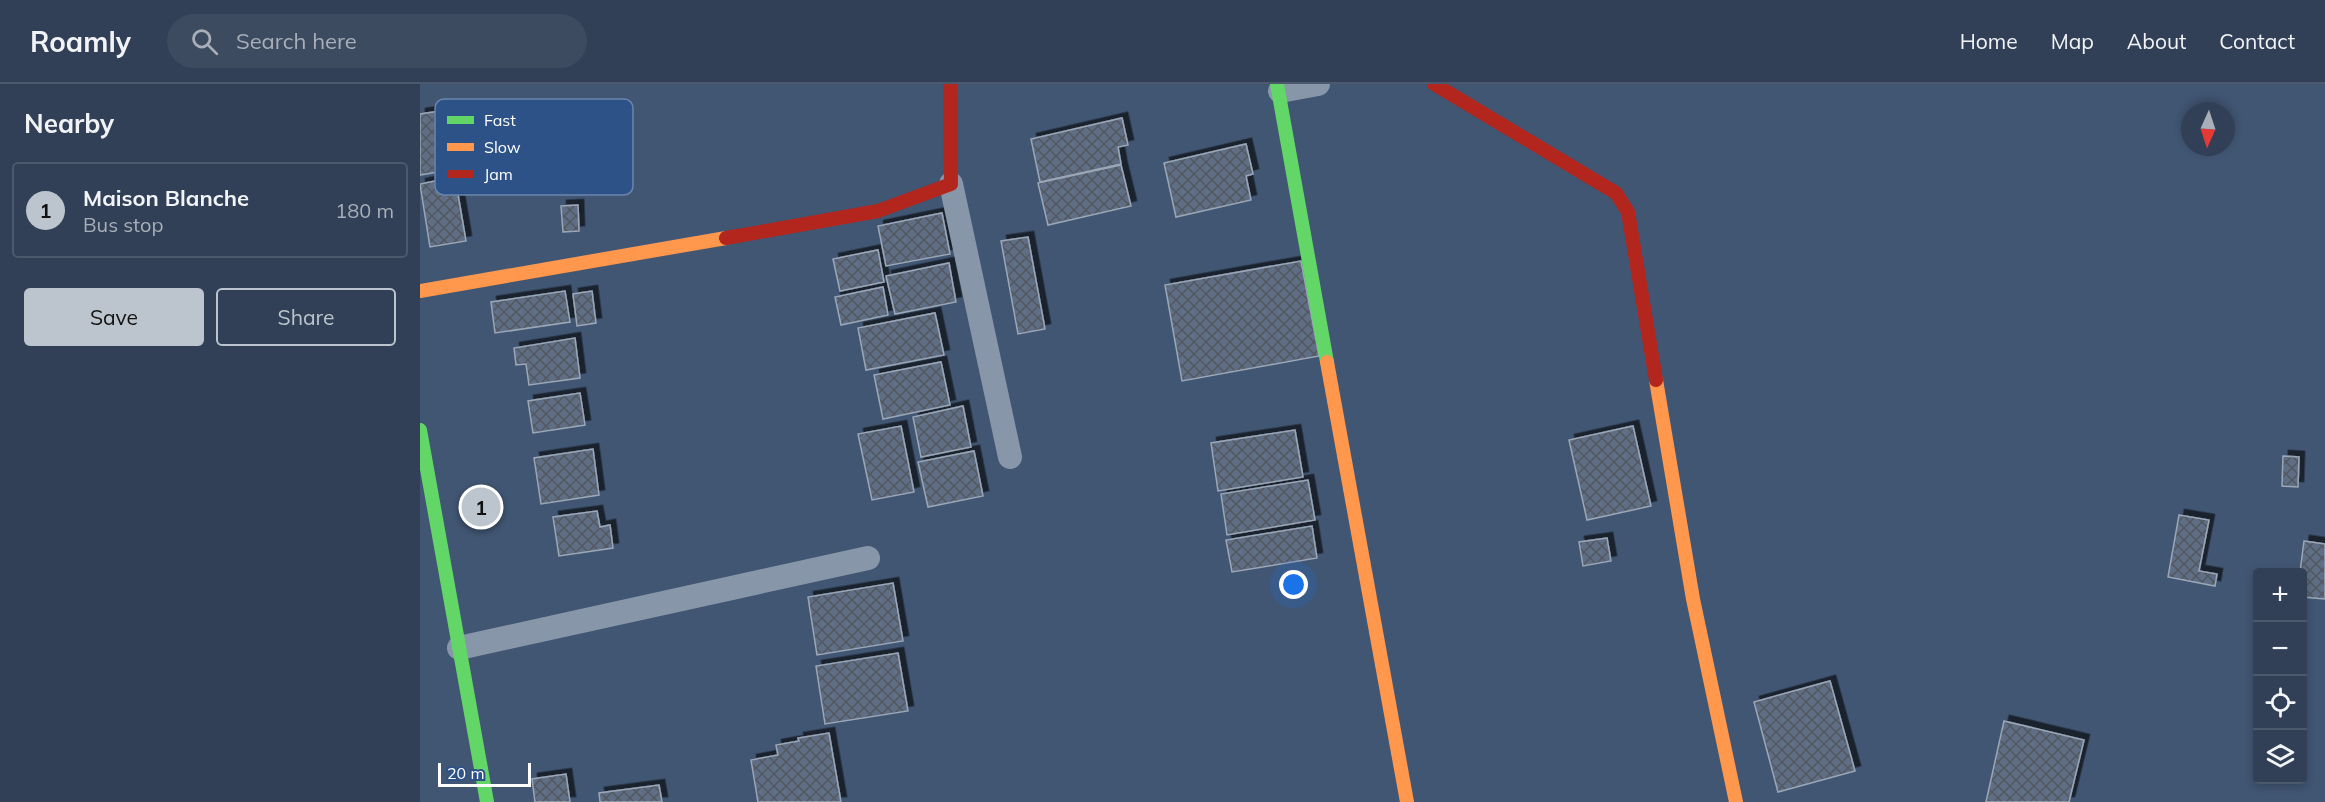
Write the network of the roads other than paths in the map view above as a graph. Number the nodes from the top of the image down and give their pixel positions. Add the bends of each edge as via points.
1 (950, 84) edge
2 (1318, 84) edge
3 (1434, 84) edge
4 (1278, 87) edge
5 (951, 184) junction
6 (420, 291) edge
7 (420, 430) edge
8 (1010, 457) dead end
9 (868, 558) dead end
10 (459, 648) junction
11 (487, 802) edge
12 (1407, 802) edge
13 (1736, 802) edge

1 - 5 street
2 - 4 street
3 - 13 street via 1616,193 1628,212 1693,598
4 - 12 street
5 - 6 street via 878,211
5 - 8 street
7 - 10 street
9 - 10 street
10 - 11 street

